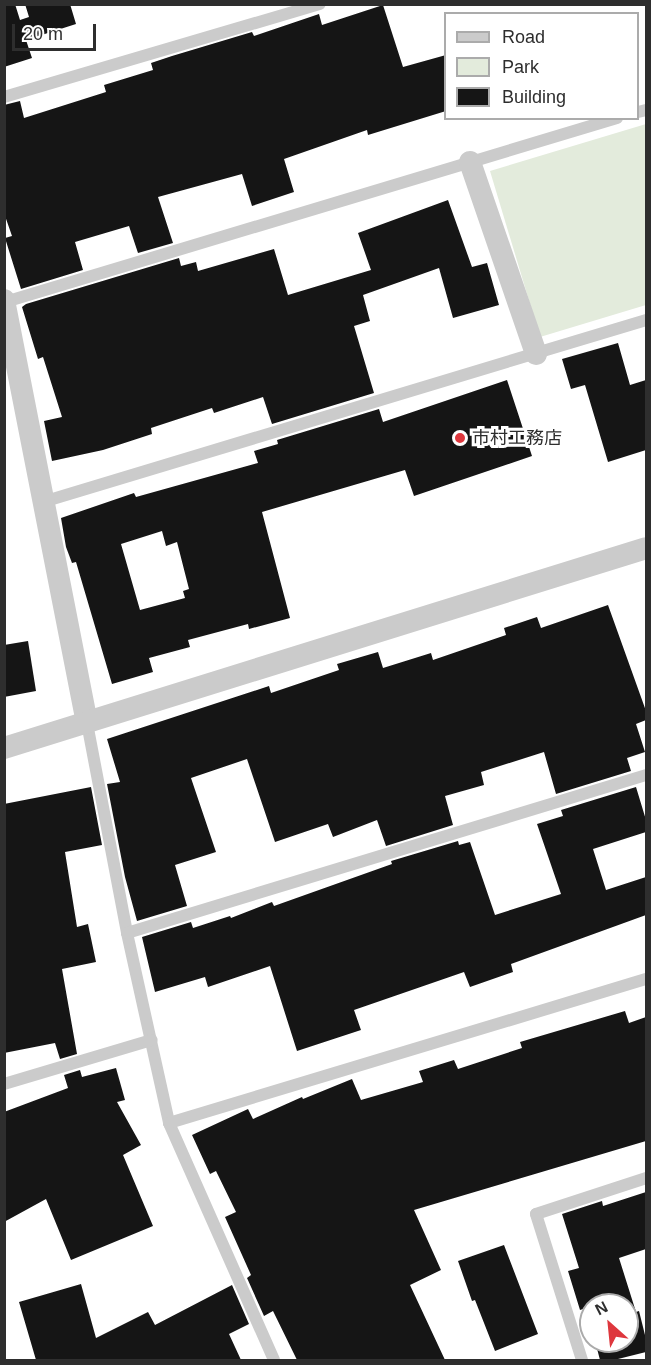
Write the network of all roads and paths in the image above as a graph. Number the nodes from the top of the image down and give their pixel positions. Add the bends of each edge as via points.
1 (320, 4) edge
2 (4, 97) edge
3 (610, 120) edge
4 (470, 162) junction
5 (5, 301) edge
6 (646, 320) edge
7 (536, 354) junction
8 (46, 501) junction
9 (646, 548) edge
10 (87, 723) junction
11 (4, 748) edge
12 (646, 776) edge
13 (127, 933) junction
14 (646, 979) edge
15 (152, 1040) junction
16 (4, 1084) edge
17 (169, 1123) junction
18 (646, 1178) edge
19 (274, 1360) edge
20 (582, 1360) edge

1 - 2 lane
3 - 4 lane
4 - 5 lane
4 - 7 street
5 - 8 street
6 - 7 lane
7 - 8 lane
8 - 10 street
9 - 10 street
10 - 11 street
10 - 13 lane
12 - 13 lane
13 - 15 lane
14 - 17 lane
15 - 16 lane
15 - 17 lane
17 - 19 lane
18 - 20 lane via 536,1214

